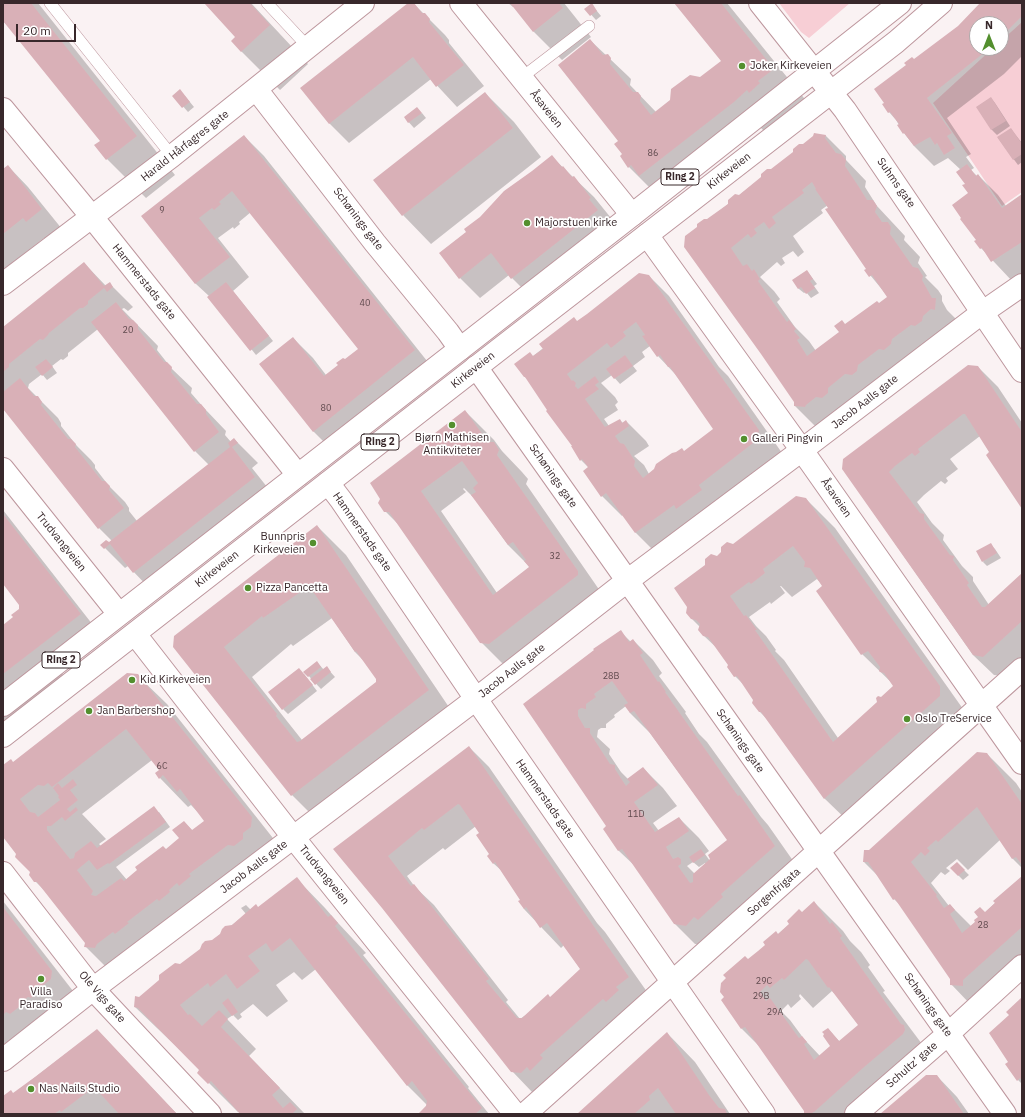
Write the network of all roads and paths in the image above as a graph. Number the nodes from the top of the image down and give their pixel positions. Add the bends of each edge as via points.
1 (50, 3) edge
2 (267, 3) edge
3 (364, 3) edge
4 (461, 3) edge
5 (760, 3) edge
6 (900, 3) edge
7 (942, 3) edge
8 (589, 26) dead end
9 (308, 47) junction
10 (813, 71) junction
11 (521, 78) junction
12 (256, 89) junction
13 (832, 92) junction
14 (3, 109) edge
15 (172, 156) junction
16 (632, 215) junction
17 (92, 217) junction
18 (647, 235) junction
19 (3, 284) edge
20 (1022, 285) edge
21 (983, 312) junction
22 (460, 348) junction
23 (476, 367) junction
24 (1022, 371) edge
25 (802, 450) junction
26 (3, 469) edge
27 (298, 475) junction
28 (328, 483) junction
29 (627, 581) junction
30 (119, 614) junction
31 (135, 634) junction
32 (1022, 669) edge
33 (476, 699) junction
34 (3, 705) edge
35 (982, 705) junction
36 (3, 736) edge
37 (1022, 763) edge
38 (293, 837) junction
39 (819, 852) junction
40 (3, 873) edge
41 (1022, 966) edge
42 (672, 981) junction
43 (93, 989) junction
44 (948, 1034) junction
45 (3, 1060) edge
46 (210, 1114) edge
47 (515, 1114) edge
48 (525, 1114) edge
49 (764, 1114) edge
50 (856, 1114) edge
51 (1005, 1114) edge

1 - 15 lane
2 - 9 lane
3 - 9 street, Harald Hårfagres gate
4 - 11 street, Åsaveien
5 - 10 street, Suhms gate
6 - 10 street, Ring 2
7 - 13 street, Kirkeveien / Ring 2
8 - 11 lane
9 - 12 street, Harald Hårfagres gate
10 - 13 street, Suhms gate
10 - 16 street, Ring 2
11 - 16 street, Åsaveien
12 - 15 street, Harald Hårfagres gate
12 - 22 street, Schønings gate
13 - 18 street, Kirkeveien / Ring 2
13 - 21 street, Suhms gate
14 - 17 street, Hammerstads gate
15 - 17 street, Harald Hårfagres gate
16 - 22 street, Ring 2
17 - 19 street, Harald Hårfagres gate
17 - 27 street, Hammerstads gate
18 - 23 street, Kirkeveien / Ring 2
18 - 25 street, Åsaveien
20 - 21 street, Jacob Aalls gate
21 - 24 street, Suhms gate
21 - 25 street, Jacob Aalls gate
22 - 27 street, Ring 2
23 - 28 street, Kirkeveien / Ring 2
23 - 29 street, Schønings gate
25 - 29 street, Jacob Aalls gate
25 - 35 street, Åsaveien
26 - 30 street, Trudvangveien
27 - 30 street, Ring 2
28 - 31 street, Kirkeveien / Ring 2
28 - 33 street, Hammerstads gate
29 - 33 street, Jacob Aalls gate
29 - 39 street, Schønings gate
30 - 34 street, Ring 2
31 - 36 street, Kirkeveien / Ring 2
31 - 38 street, Trudvangveien
32 - 35 street, Sorgenfrigata
33 - 38 street, Jacob Aalls gate
33 - 42 street, Hammerstads gate
35 - 37 street, Åsaveien
35 - 39 street, Sorgenfrigata
38 - 43 street, Jacob Aalls gate
38 - 47 street, Trudvangveien
39 - 42 street, Sorgenfrigata
39 - 44 street, Schønings gate
40 - 43 street, Ole Vigs gate
41 - 44 street, Schultz’ gate
42 - 48 street, Sorgenfrigata
42 - 49 street, Hammerstads gate
43 - 45 street, Jacob Aalls gate
43 - 46 street, Ole Vigs gate
44 - 50 street, Schultz’ gate
44 - 51 street, Schønings gate

